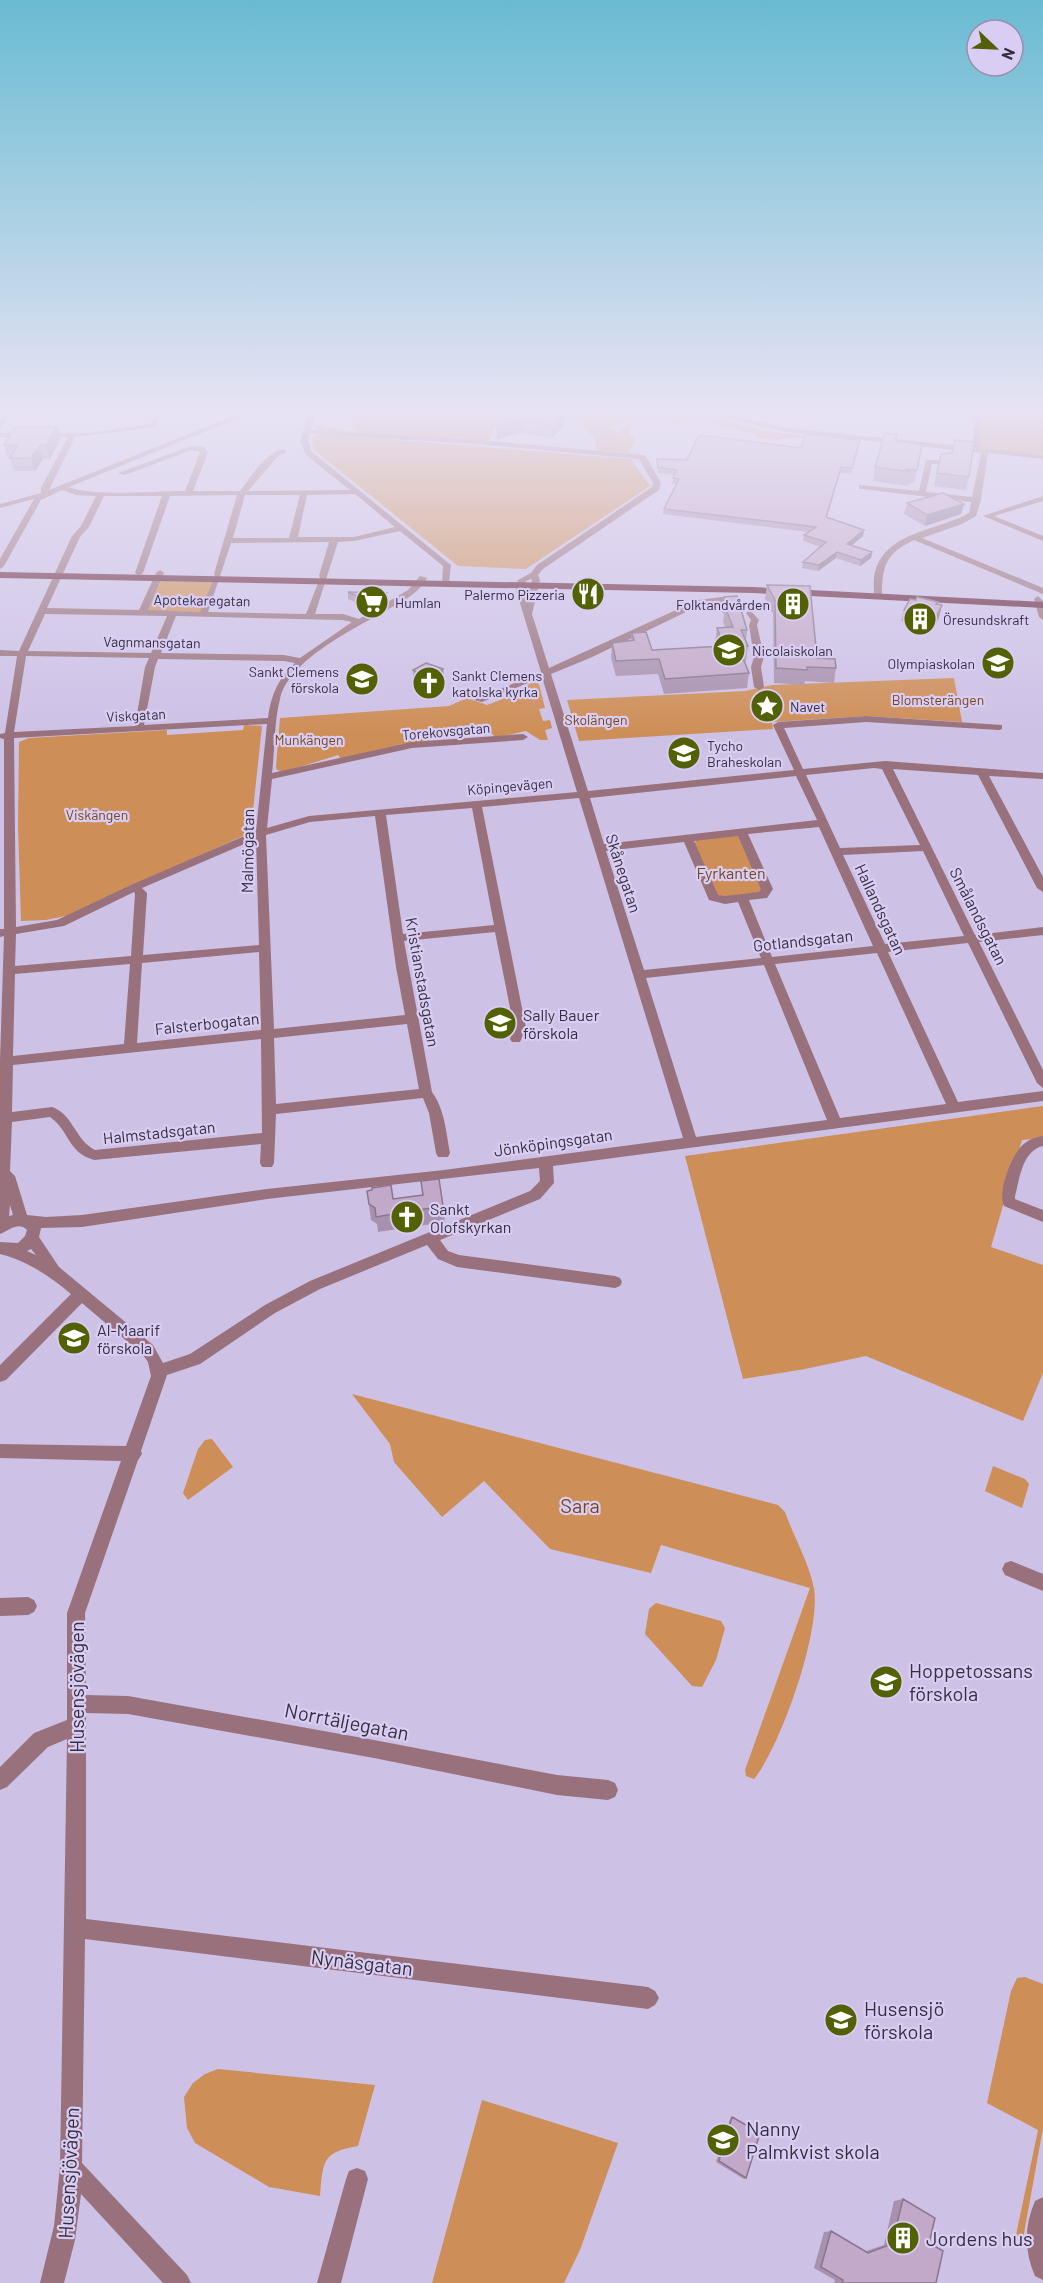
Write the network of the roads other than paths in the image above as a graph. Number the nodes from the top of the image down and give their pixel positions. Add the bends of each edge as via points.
1 (28, 520) edge
2 (89, 520) edge
3 (158, 520) edge
4 (234, 520) edge
5 (298, 520) edge
6 (390, 520) edge
7 (610, 520) edge
8 (964, 520) edge
9 (992, 520) edge
10 (400, 528) junction
11 (913, 537) junction
12 (1043, 539) edge
13 (293, 540) junction
14 (334, 540) junction
15 (228, 541) junction
16 (1, 573) edge
17 (139, 573) junction
18 (59, 575) junction
19 (159, 575) junction
20 (218, 576) junction
21 (322, 578) junction
22 (422, 580) junction
23 (445, 580) junction
24 (536, 580) junction
25 (521, 582) junction
26 (878, 593) junction
27 (1041, 598) edge
28 (741, 603) edge
29 (42, 611) junction
30 (142, 612) junction
31 (173, 613) junction
32 (528, 613) junction
33 (750, 613) dead end
34 (203, 614) junction
35 (310, 616) junction
36 (1043, 617) edge
37 (360, 621) junction
38 (23, 652) junction
39 (0, 653) edge
40 (154, 655) junction
41 (303, 662) junction
42 (546, 674) junction
43 (759, 687) dead end
44 (479, 700) dead end
45 (273, 721) junction
46 (999, 727) dead end
47 (139, 728) junction
48 (4, 736) edge
49 (523, 737) dead end
50 (885, 764) junction
51 (799, 771) junction
52 (981, 771) junction
53 (1043, 776) edge
54 (267, 777) junction
55 (583, 795) junction
56 (476, 804) junction
57 (380, 813) junction
58 (822, 823) junction
59 (742, 832) junction
60 (261, 833) junction
61 (688, 838) junction
62 (598, 848) junction
63 (926, 848) junction
64 (836, 852) junction
65 (135, 887) junction
66 (1043, 888) edge
67 (742, 898) junction
68 (502, 928) junction
69 (1043, 931) edge
70 (5, 932) edge
71 (398, 938) junction
72 (972, 938) junction
73 (265, 948) junction
74 (881, 948) junction
75 (138, 958) junction
76 (767, 960) junction
77 (8, 970) junction
78 (639, 975) junction
79 (411, 1019) junction
80 (4, 1032) edge
81 (267, 1034) junction
82 (516, 1039) dead end
83 (130, 1047) junction
84 (6, 1061) junction
85 (1043, 1083) edge
86 (426, 1093) junction
87 (1043, 1096) edge
88 (954, 1108) junction
89 (270, 1110) junction
90 (2, 1118) edge
91 (835, 1124) junction
92 (267, 1138) junction
93 (1043, 1141) edge
94 (691, 1142) junction
95 (443, 1153) dead end
96 (546, 1161) junction
97 (4, 1162) junction
98 (267, 1163) dead end
99 (1043, 1216) edge
100 (1, 1227) edge
101 (29, 1228) junction
102 (430, 1238) junction
103 (5, 1249) edge
104 (56, 1272) junction
105 (615, 1282) dead end
106 (81, 1294) junction
107 (159, 1371) junction
108 (0, 1375) edge
109 (0, 1451) edge
110 (134, 1454) junction
111 (1011, 1569) dead end
112 (1043, 1583) edge
113 (0, 1606) edge
114 (28, 1606) dead end
115 (76, 1704) junction
116 (76, 1726) junction
117 (0, 1780) edge
118 (608, 1790) dead end
119 (76, 1928) junction
120 (648, 1998) dead end
121 (71, 2167) junction
122 (357, 2179) dead end
123 (1043, 2209) edge
124 (1042, 2267) edge
125 (52, 2283) edge
126 (179, 2283) edge
127 (329, 2283) edge

1 - 16 street
2 - 18 street via 76,536
3 - 17 street
4 - 15 street
5 - 13 street
6 - 10 street
7 - 24 street via 540,567
8 - 11 street
9 - 12 street
10 - 14 street via 357,539
10 - 23 street via 447,565
11 - 26 street via 882,561
11 - 27 street
13 - 14 street
13 - 15 street
14 - 21 street
15 - 20 street
16 - 18 main road
17 - 18 main road
17 - 19 main road
18 - 19 main road
18 - 29 street
19 - 20 main road
19 - 30 street
20 - 21 main road
20 - 34 street
21 - 22 main road
21 - 35 street
22 - 23 main road
22 - 37 street, Malmögatan via 410,593
23 - 25 main road
24 - 25 main road
24 - 26 main road
24 - 32 street
25 - 32 street, Skånegatan
26 - 27 main road
27 - 36 street
28 - 42 street via 701,602
29 - 30 street, Apotekaregatan
29 - 38 street
30 - 31 street, Apotekaregatan
31 - 34 street, Apotekaregatan
31 - 40 street
32 - 42 street, Skånegatan
33 - 43 street via 755,620
34 - 35 street, Apotekaregatan
35 - 37 street, Apotekaregatan
37 - 41 street, Malmögatan
38 - 39 street, Vagnmansgatan
38 - 40 street, Vagnmansgatan
38 - 48 street
40 - 41 street, Vagnmansgatan via 284,658
40 - 47 street
41 - 45 street, Malmögatan via 280,683
42 - 44 street
42 - 55 street, Skånegatan
45 - 47 street, Viskgatan
45 - 54 street, Malmögatan
46 - 51 street, Hallandsgatan via 866,719 778,724
47 - 48 street, Viskgatan
48 - 70 street
49 - 54 street, Torekovsgatan via 406,746
50 - 51 street, Köpingevägen
50 - 52 street, Köpingevägen
50 - 63 street, Smålandsgatan
51 - 55 street, Köpingevägen
51 - 58 street, Hallandsgatan
52 - 53 street, Köpingevägen
52 - 66 street
54 - 60 street, Malmögatan
55 - 56 street, Köpingevägen
55 - 62 street, Skånegatan
56 - 57 street, Köpingevägen
56 - 68 street
57 - 60 street, Köpingevägen via 309,819
57 - 71 street, Kristianstadsgatan
58 - 59 street
58 - 64 street, Hallandsgatan
59 - 61 street
59 - 67 street via 767,891
60 - 65 street, Köpingevägen
60 - 73 street, Malmögatan
61 - 62 street
61 - 67 street via 711,895 722,900
62 - 78 street, Skånegatan
63 - 64 street
63 - 72 street, Smålandsgatan
64 - 74 street, Hallandsgatan
65 - 70 street, Köpingevägen via 60,923
65 - 75 street via 141,893
67 - 76 street
68 - 71 street
68 - 82 street via 520,1028
69 - 72 street, Gotlandsgatan
70 - 77 street
71 - 79 street, Kristianstadsgatan
72 - 74 street, Gotlandsgatan
72 - 85 street, Smålandsgatan
73 - 75 street
73 - 81 street, Malmögatan
74 - 76 street, Gotlandsgatan
74 - 88 street, Hallandsgatan
75 - 77 street
75 - 83 street
76 - 78 street, Gotlandsgatan
76 - 91 street
77 - 80 street
78 - 94 street, Skånegatan
79 - 81 street, Falsterbogatan
79 - 86 street, Kristianstadsgatan
80 - 84 street
81 - 83 street, Falsterbogatan
81 - 89 street, Malmögatan
83 - 84 street, Falsterbogatan
84 - 90 street
86 - 89 street
86 - 95 street, Kristianstadsgatan via 432,1099
87 - 88 street, Jönköpingsgatan
88 - 91 street, Jönköpingsgatan
89 - 92 street, Malmögatan
90 - 92 street, Halmstadsgatan via 52,1112 61,1118 82,1151 94,1155
90 - 97 street
91 - 94 street, Jönköpingsgatan
92 - 98 street, Malmögatan
93 - 99 street via 1033,1142 1024,1150 1008,1196 1009,1202
94 - 96 street, Jönköpingsgatan
96 - 101 street, Jönköpingsgatan via 371,1180
96 - 102 street via 548,1180 540,1192
97 - 100 street
97 - 101 street
100 - 101 street
101 - 103 street via 23,1247
101 - 104 street
102 - 105 street via 443,1255 455,1260
102 - 107 street via 293,1295 186,1363
103 - 104 street
104 - 106 street
106 - 107 street via 148,1350
106 - 108 street
107 - 110 street, Husensjövägen
109 - 110 street
110 - 115 street, Husensjövägen via 78,1604 74,1636
111 - 112 street
113 - 114 street
115 - 116 street, Husensjövägen
115 - 118 street, Norrtäljegatan via 128,1705 557,1785
116 - 117 street via 41,1740
116 - 119 street, Husensjövägen
119 - 120 street, Nynäsgatan
119 - 121 street, Husensjövägen
121 - 125 street, Husensjövägen via 69,2221
121 - 126 street
122 - 127 street
123 - 124 street via 1037,2242

